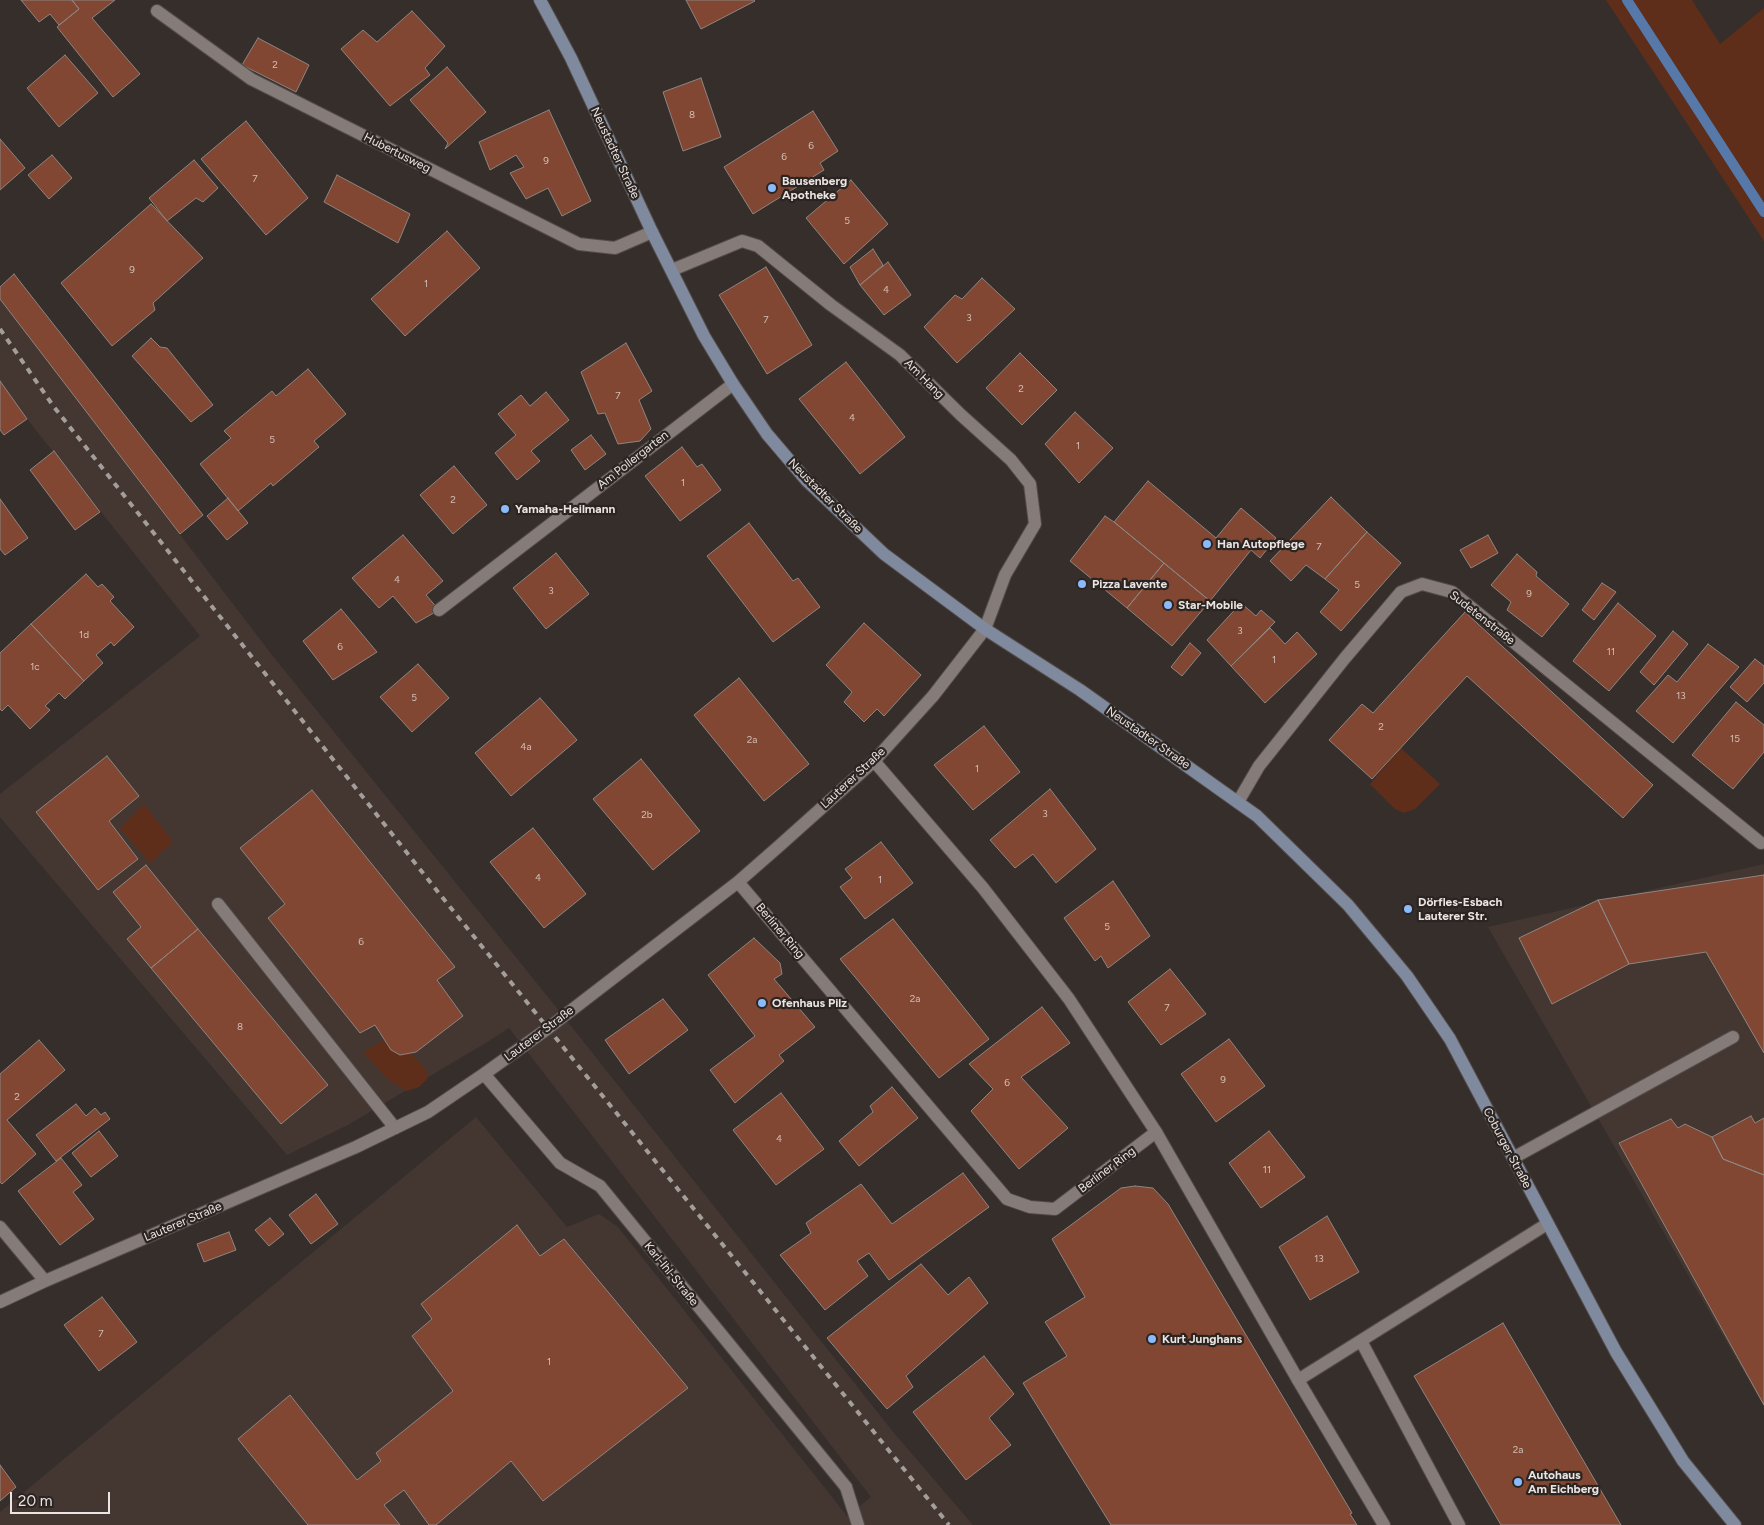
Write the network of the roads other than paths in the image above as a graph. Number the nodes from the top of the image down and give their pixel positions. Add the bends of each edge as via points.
1 (540, 0) edge
2 (156, 11) dead end
3 (652, 232) junction
4 (672, 270) junction
5 (733, 384) junction
6 (439, 610) dead end
7 (985, 628) junction
8 (874, 761) junction
9 (1238, 802) junction
10 (1760, 843) dead end
11 (738, 882) junction
12 (218, 904) dead end
13 (1733, 1037) dead end
14 (484, 1074) junction
15 (395, 1128) junction
16 (1156, 1132) junction
17 (1513, 1158) junction
18 (1547, 1224) junction
19 (0, 1226) edge
20 (45, 1280) junction
21 (0, 1302) edge
22 (1361, 1341) junction
23 (1298, 1380) junction
24 (858, 1525) edge
25 (1384, 1525) edge
26 (1460, 1525) edge
27 (1735, 1525) edge

1 - 3 street, Neustadter Straße via 571,58
2 - 3 street, Hubertusweg via 252,79 579,244 615,248
3 - 4 street, Neustadter Straße
4 - 5 street, Neustadter Straße via 704,336
4 - 7 street, Am Hang via 742,241 758,246 900,355 1012,460 1030,484 1034,524 1005,575
5 - 6 street, Am Pollergarten
5 - 7 street, Neustadter Straße via 767,434 807,481 884,554
7 - 8 street, Lauterer Straße via 933,696
7 - 9 street, Neustadter Straße via 1080,690
8 - 11 street, Lauterer Straße
8 - 16 street via 982,888 1069,999
9 - 10 street, Sudetenstraße via 1259,766 1345,658 1401,592 1422,584 1452,592
9 - 17 street, Coburger Straße via 1257,816 1348,905 1407,976 1450,1039
11 - 14 street, Lauterer Straße
11 - 16 street, Berliner Ring via 1007,1199 1030,1207 1055,1209
12 - 15 street
13 - 17 street
14 - 15 street, Lauterer Straße via 428,1112
14 - 24 street, Karl-Ihl-Straße via 560,1163 600,1186 846,1487
15 - 20 street, Lauterer Straße
16 - 23 street
17 - 18 street, Coburger Straße
18 - 22 street
18 - 27 street, Coburger Straße via 1616,1352 1683,1461
19 - 20 street
20 - 21 street, Lauterer Straße
22 - 23 street
22 - 26 street
23 - 25 street

